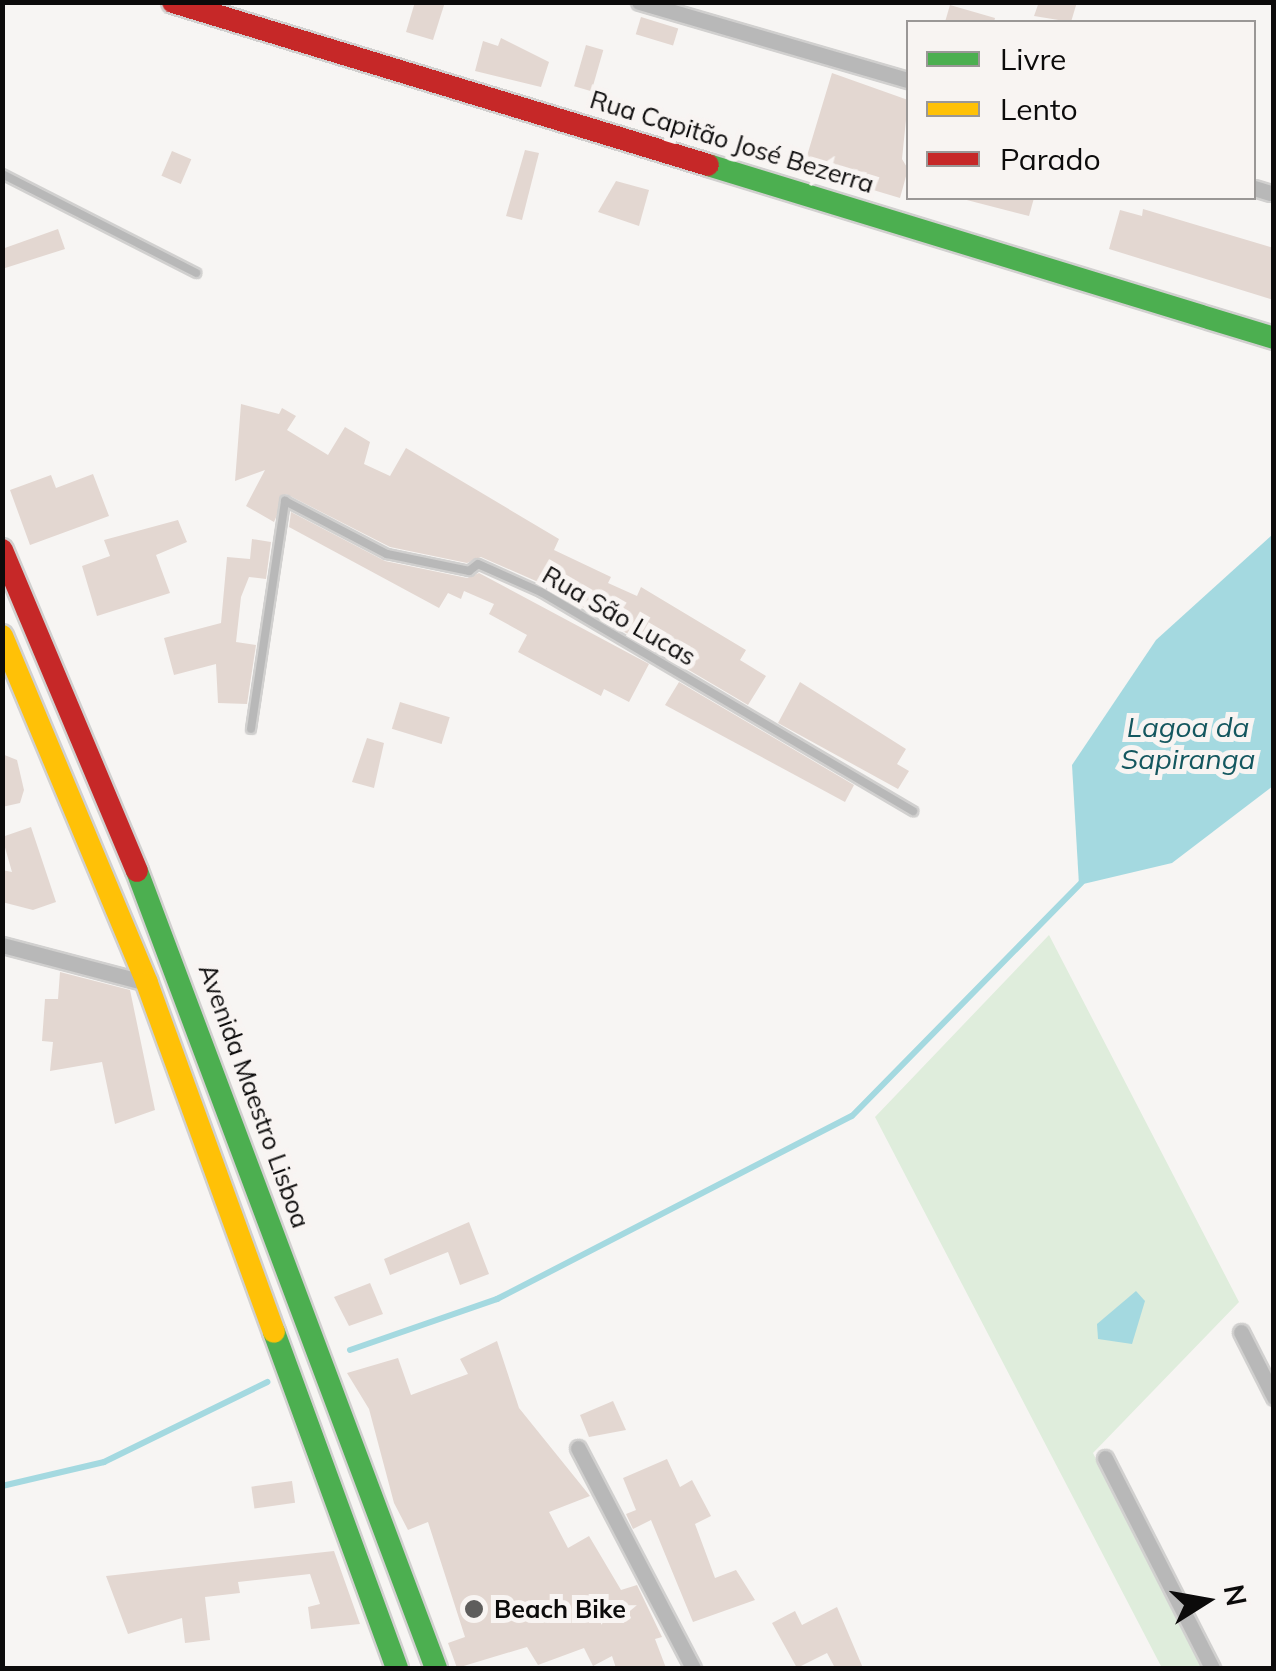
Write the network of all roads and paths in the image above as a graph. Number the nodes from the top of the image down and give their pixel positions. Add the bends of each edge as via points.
1 (173, 2) edge
2 (640, 2) edge
3 (906, 79) edge
4 (2, 174) edge
5 (196, 274) dead end
6 (1274, 338) edge
7 (2, 550) edge
8 (2, 636) edge
9 (251, 729) dead end
10 (914, 811) dead end
11 (2, 945) edge
12 (146, 982) junction
13 (1241, 1332) dead end
14 (1274, 1397) edge
15 (578, 1448) dead end
16 (1105, 1458) dead end
17 (397, 1668) edge
18 (436, 1668) edge
19 (693, 1668) edge
20 (1212, 1668) edge

1 - 6 main road, Rua Capitão José Bezerra
2 - 3 street
4 - 5 lane
7 - 18 main road, Avenida Maestro Lisboa via 170,950
8 - 12 main road
9 - 10 lane, Rua São Lucas via 287,501 387,554 468,572 478,564 541,592
11 - 12 street
12 - 17 main road
13 - 14 street
15 - 19 street
16 - 20 street

